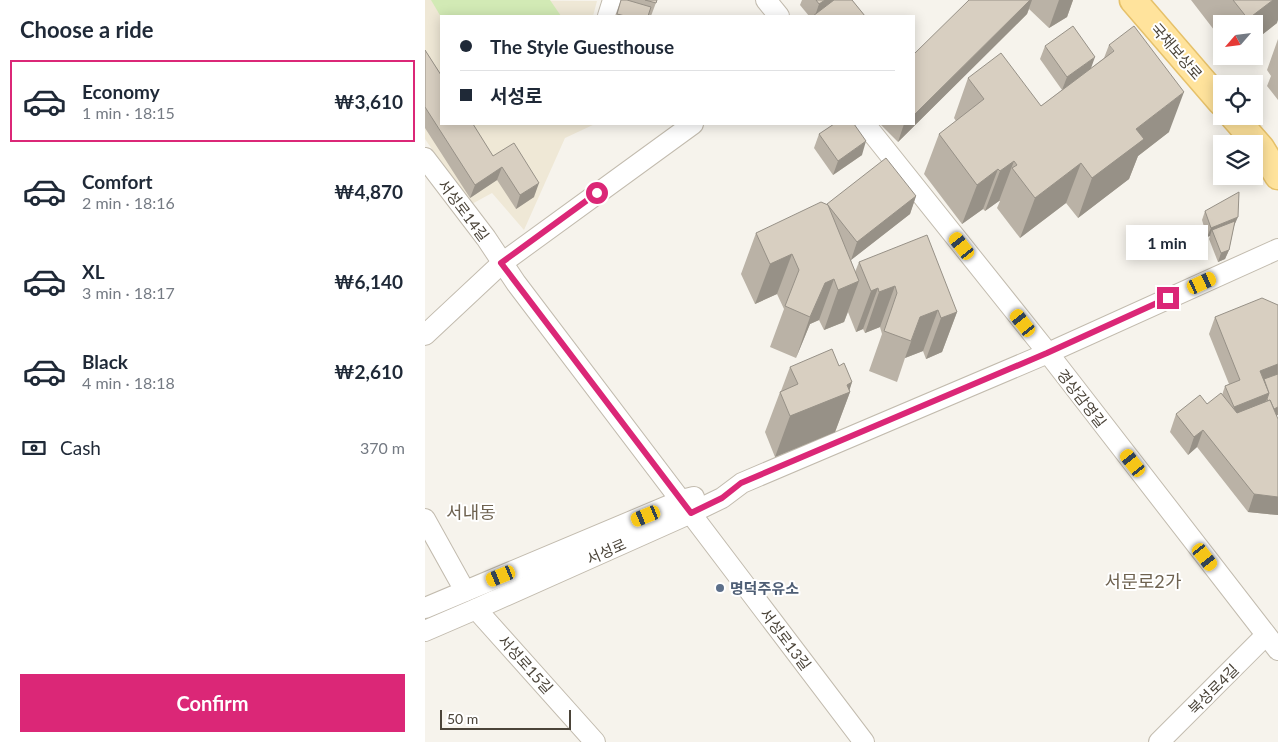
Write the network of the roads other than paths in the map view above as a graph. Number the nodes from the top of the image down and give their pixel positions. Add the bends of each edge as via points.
1 (613, 0) edge
2 (766, 0) edge
3 (1133, 0) edge
4 (608, 15) edge
5 (778, 15) edge
6 (1213, 93) edge
7 (692, 125) edge
8 (866, 125) edge
9 (1241, 125) edge
10 (425, 158) edge
11 (1278, 176) edge
12 (1278, 248) edge
13 (501, 263) junction
14 (425, 335) edge
15 (1047, 353) junction
16 (686, 507) junction
17 (425, 519) edge
18 (465, 591) junction
19 (425, 608) edge
20 (476, 609) junction
21 (425, 631) edge
22 (1272, 643) edge
23 (595, 742) edge
24 (864, 742) edge
25 (1159, 742) edge

1 - 4 street
2 - 5 street
3 - 6 main road, 국채보상로
7 - 13 street
8 - 15 street, 경상감영길
9 - 11 main road via 1261,148
10 - 13 street, 서성로14길
12 - 15 street, 서성로
13 - 14 street
13 - 16 street, 서성로14길
15 - 16 street, 서성로 via 741,483 722,498
15 - 22 street, 경상감영길
16 - 18 street, 서성로
16 - 20 street, 서성로
16 - 24 street, 서성로13길
17 - 18 street
18 - 19 street, 서성로
20 - 21 street, 서성로
20 - 23 street, 서성로15길
22 - 25 street, 북성로4길

